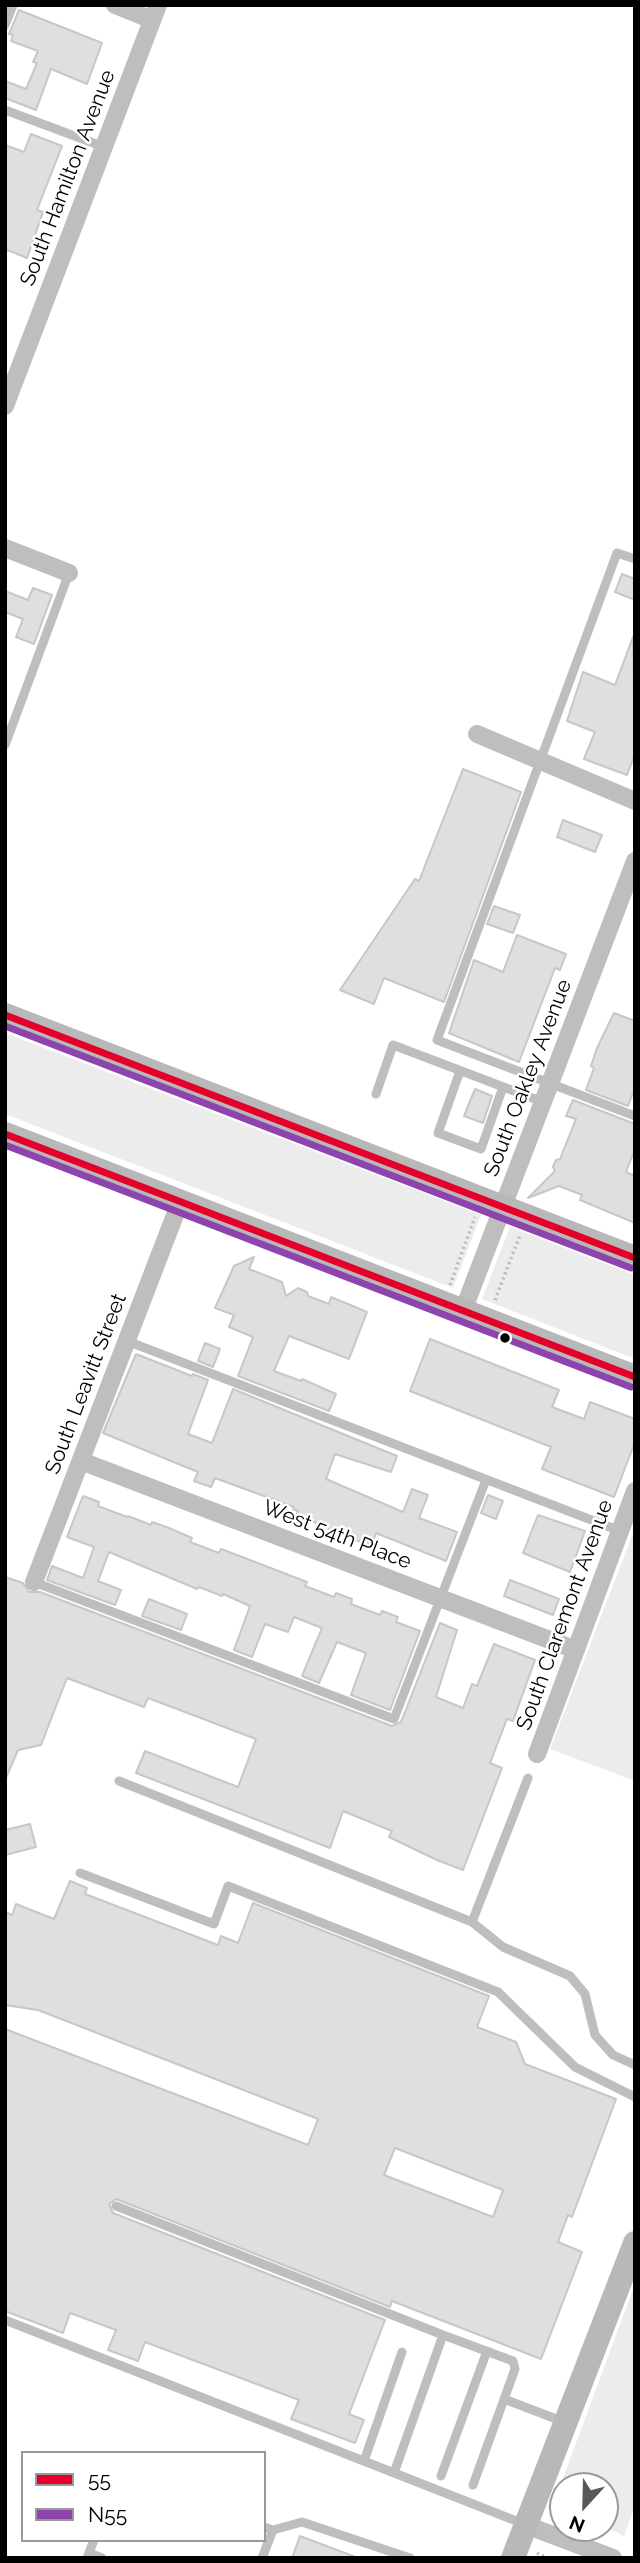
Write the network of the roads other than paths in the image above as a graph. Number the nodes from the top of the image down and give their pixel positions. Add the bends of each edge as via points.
1 (13, 5) edge
2 (114, 5) edge
3 (155, 13) edge
4 (5, 25) edge
5 (5, 110) edge
6 (104, 148) junction
7 (5, 406) edge
8 (5, 548) edge
9 (635, 559) edge
10 (69, 573) joint
11 (477, 734) dead end
12 (5, 745) edge
13 (540, 761) junction
14 (635, 801) edge
15 (635, 861) edge
16 (630, 886) edge
17 (5, 1015) edge
18 (460, 1071) junction
19 (550, 1084) junction
20 (503, 1087) junction
21 (376, 1094) dead end
22 (543, 1102) junction
23 (635, 1116) edge
24 (5, 1134) edge
25 (180, 1202) junction
26 (503, 1207) junction
27 (635, 1258) edge
28 (463, 1311) junction
29 (127, 1342) junction
30 (635, 1377) edge
31 (81, 1461) junction
32 (486, 1480) junction
33 (635, 1491) edge
34 (620, 1531) junction
35 (34, 1582) joint
36 (441, 1599) junction
37 (576, 1650) junction
38 (537, 1754) dead end
39 (528, 1778) dead end
40 (119, 1780) dead end
41 (80, 1873) dead end
42 (472, 1922) junction
43 (635, 2065) edge
44 (635, 2097) edge
45 (116, 2206) dead end
46 (635, 2243) edge
47 (5, 2320) edge
48 (443, 2334) junction
49 (402, 2351) dead end
50 (487, 2351) junction
51 (504, 2399) junction
52 (566, 2422) junction
53 (364, 2461) junction
54 (394, 2473) junction
55 (441, 2476) dead end
56 (473, 2485) dead end
57 (526, 2525) junction
58 (269, 2529) edge
59 (88, 2555) edge
60 (523, 2555) edge
61 (102, 2558) edge
62 (410, 2558) edge
63 (613, 2558) edge

1 - 4 lane
2 - 3 street
3 - 6 street, South Hamilton Avenue
5 - 6 lane
6 - 7 street, South Hamilton Avenue
8 - 10 street
9 - 13 lane via 617,553
10 - 12 lane
11 - 13 street
13 - 14 street
13 - 19 lane via 437,1040
15 - 16 street, South Oakley Avenue
16 - 19 street, South Oakley Avenue
17 - 26 street
18 - 20 lane
18 - 20 lane via 438,1133 470,1145 481,1149
18 - 21 lane via 393,1045
19 - 22 street, South Oakley Avenue
19 - 23 lane
20 - 22 lane
22 - 26 street, South Oakley Avenue
24 - 25 street
25 - 28 street
25 - 29 street, South Leavitt Street
26 - 27 street
26 - 28 street, South Oakley Avenue
28 - 30 street
29 - 31 street, South Leavitt Street
29 - 32 lane
31 - 35 street, South Leavitt Street
31 - 36 street, West 54th Place
32 - 34 lane
32 - 36 lane
33 - 34 street, South Claremont Avenue
34 - 37 street, South Claremont Avenue
35 - 36 lane via 394,1719
36 - 37 street, West 54th Place
37 - 38 street, South Claremont Avenue
39 - 42 lane
40 - 42 lane
41 - 44 lane via 214,1924 228,1886 498,1992 575,2067
42 - 43 lane via 503,1947 570,1976 584,1994 595,2035 613,2055
45 - 48 lane
46 - 52 street
47 - 53 lane
48 - 50 lane
48 - 54 lane
49 - 53 lane
50 - 51 lane via 513,2361 515,2368
50 - 55 lane
51 - 52 lane
51 - 56 lane
52 - 57 street
53 - 54 lane
54 - 57 lane
57 - 60 street
57 - 63 street
58 - 62 lane via 302,2522
59 - 61 lane

